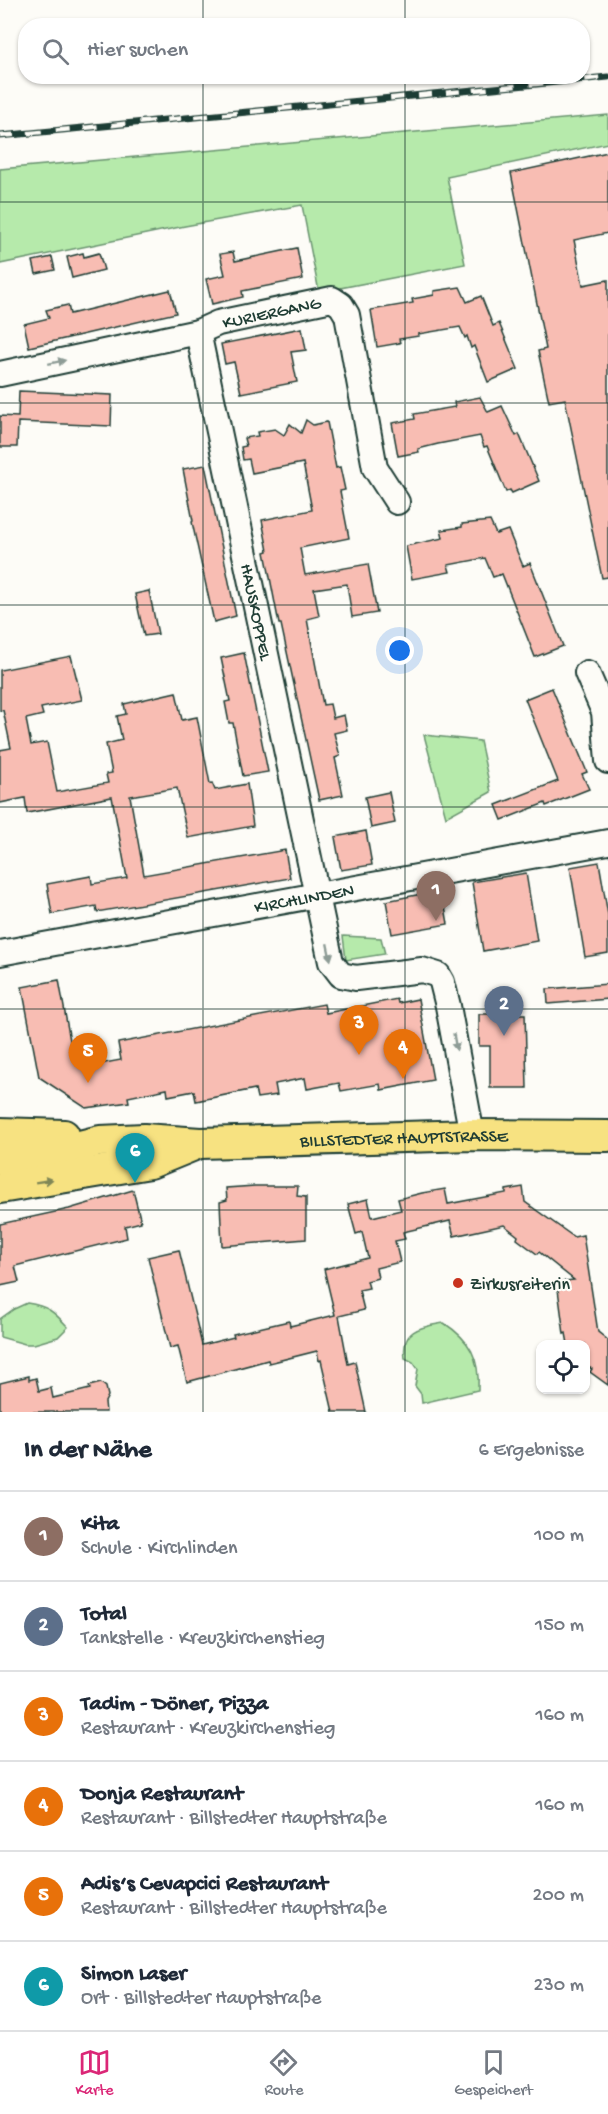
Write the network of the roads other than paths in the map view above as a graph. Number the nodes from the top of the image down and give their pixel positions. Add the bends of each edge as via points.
1 (198, 332) junction
2 (0, 374) edge
3 (397, 502) dead end
4 (587, 673) dead end
5 (608, 761) edge
6 (608, 842) edge
7 (316, 894) junction
8 (0, 952) edge
9 (5, 1128) edge
10 (472, 1135) junction
11 (608, 1136) edge
12 (100, 1141) junction
13 (200, 1143) junction
14 (0, 1159) edge
15 (0, 1188) edge

2 -> 1 street, KURIERGANG
1 - 3 street, KURIERGANG via 218,323 332,299 341,305 347,315 375,468
1 - 7 street, HAUSKOPPEL
4 - 5 street via 604,711
6 - 7 street, KIRCHLINDEN
7 - 8 street, KIRCHLINDEN
7 -> 10 street, HAUSKOPPEL via 331,962 341,975 356,978 422,970 438,975 448,1006
9 - 12 main road, BILLSTEDTER HAUPTSTRASSE
10 - 11 main road, BILLSTEDTER HAUPTSTRASSE
10 - 13 main road, BILLSTEDTER HAUPTSTRASSE
12 - 13 main road, BILLSTEDTER HAUPTSTRASSE
12 - 14 main road, BILLSTEDTER HAUPTSTRASSE
15 -> 13 main road, BILLSTEDTER HAUPTSTRASSE via 150,1164

